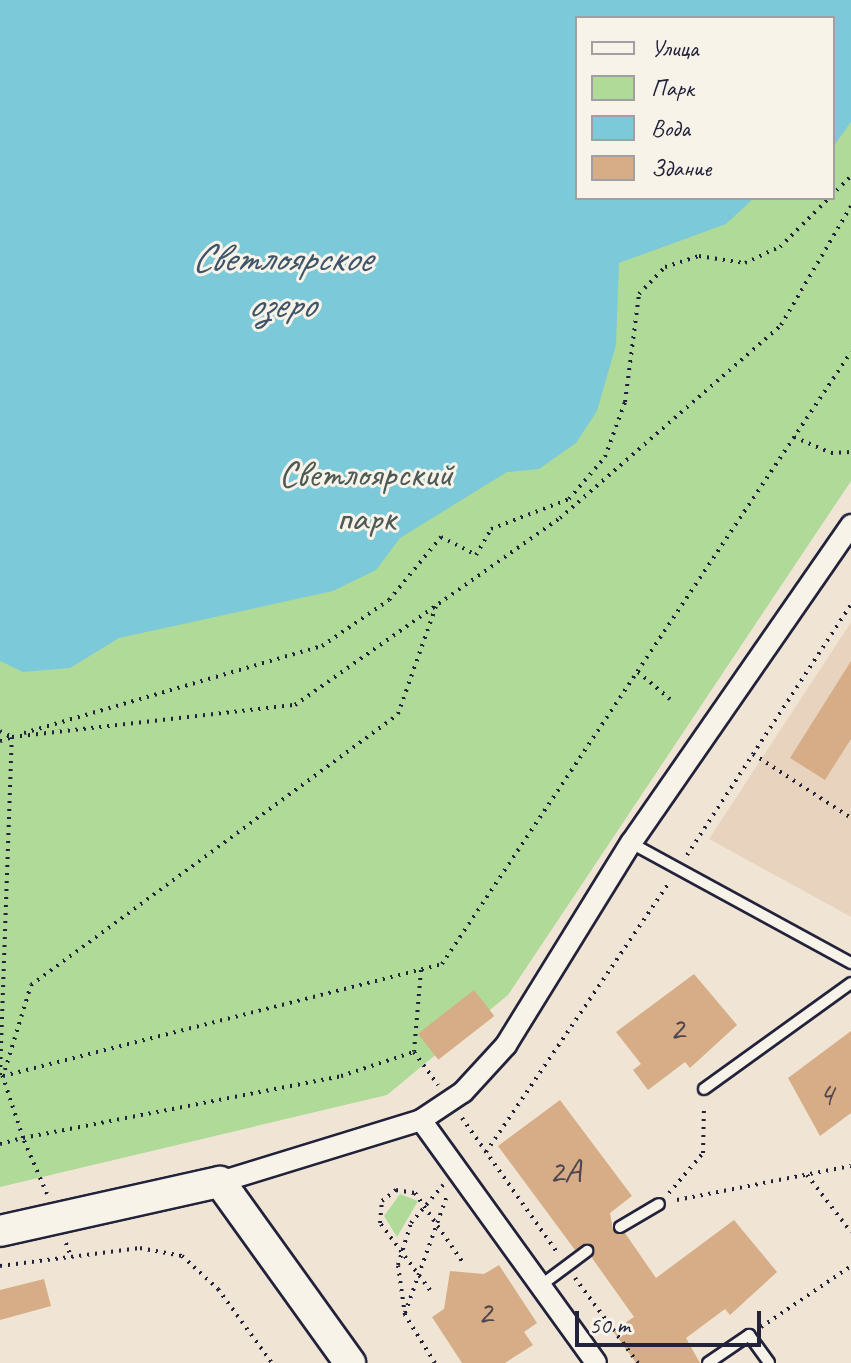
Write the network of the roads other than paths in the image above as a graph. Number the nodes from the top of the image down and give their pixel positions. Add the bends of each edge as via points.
1 (851, 525) edge
2 (631, 843) junction
3 (851, 963) edge
4 (851, 983) edge
5 (704, 1089) road end
6 (421, 1120) junction
7 (220, 1182) junction
8 (659, 1204) road end
9 (620, 1227) dead end
10 (0, 1231) edge
11 (587, 1251) dead end
12 (540, 1286) junction
13 (350, 1363) edge
14 (596, 1363) edge
15 (708, 1363) edge
16 (769, 1363) edge

1 - 2 street
2 - 3 lane
2 - 6 street via 506,1045 463,1092
4 - 5 lane
6 - 7 street
6 - 12 street
7 - 10 main road
7 - 13 main road
8 - 9 lane
11 - 12 lane
12 - 14 street
15 - 16 lane via 749,1335

